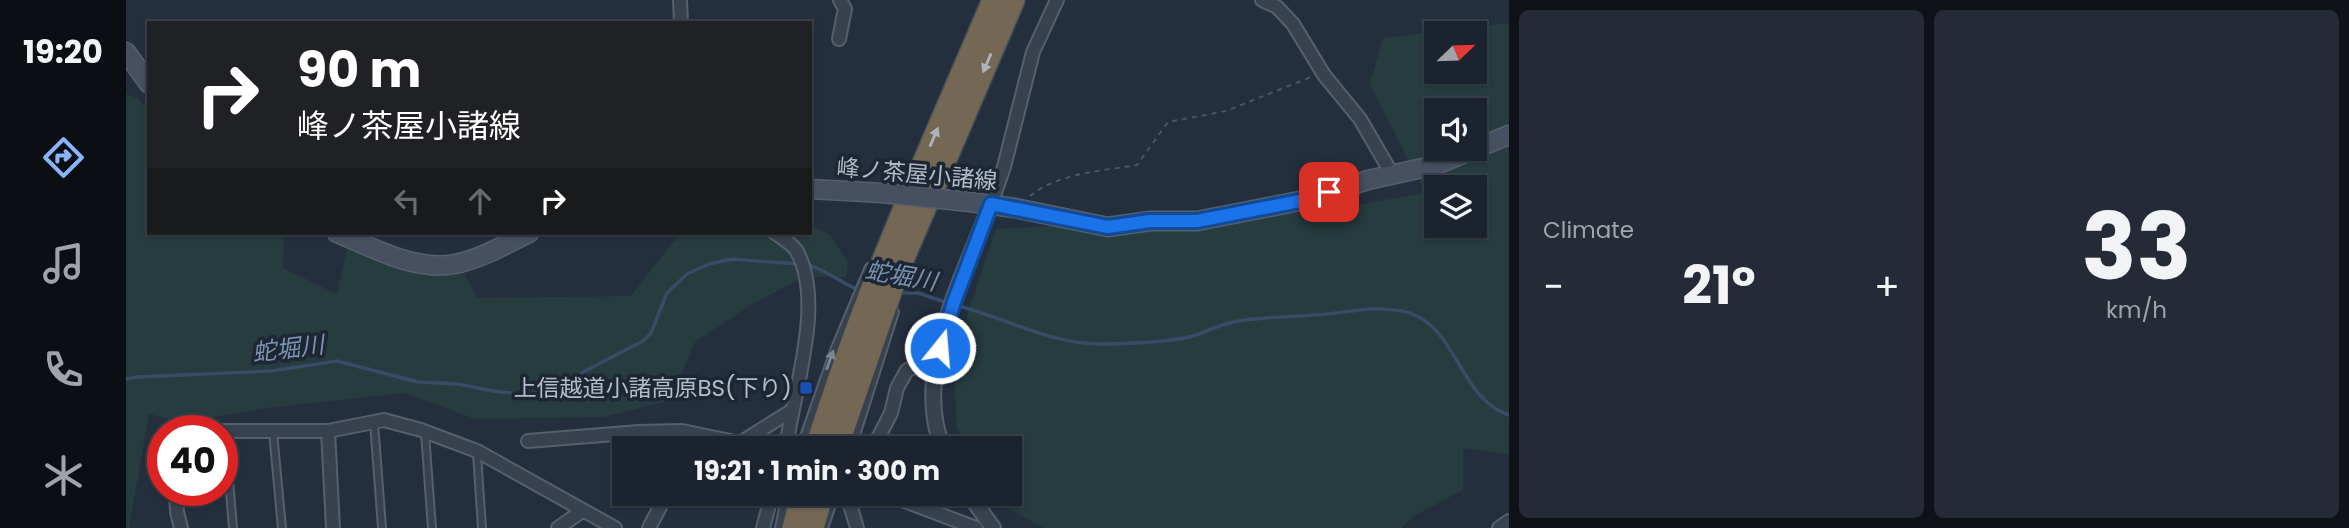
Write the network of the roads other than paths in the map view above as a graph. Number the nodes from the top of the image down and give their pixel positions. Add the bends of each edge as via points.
1 (680, 0) edge
2 (840, 0) edge
3 (993, 0) edge
4 (1014, 0) edge
5 (1057, 0) edge
6 (1262, 0) edge
7 (681, 21) edge
8 (839, 39) dead end
9 (126, 52) edge
10 (147, 81) edge
11 (958, 131) junction
12 (1509, 135) edge
13 (1392, 174) junction
14 (812, 189) edge
15 (991, 204) junction
16 (342, 235) edge
17 (525, 235) edge
18 (778, 235) edge
19 (915, 253) dead end
20 (881, 264) junction
21 (877, 312) junction
22 (934, 365) junction
23 (791, 411) junction
24 (374, 422) junction
25 (273, 430) junction
26 (238, 431) edge
27 (328, 431) junction
28 (425, 431) junction
29 (639, 432) junction
30 (640, 436) edge
31 (788, 436) edge
32 (804, 436) edge
33 (821, 436) edge
34 (841, 436) edge
35 (854, 436) edge
36 (879, 436) edge
37 (939, 436) edge
38 (528, 441) dead end
39 (477, 451) junction
40 (178, 506) edge
41 (231, 506) edge
42 (660, 506) edge
43 (769, 506) edge
44 (784, 506) edge
45 (799, 506) edge
46 (819, 506) edge
47 (832, 506) edge
48 (850, 506) edge
49 (918, 506) edge
50 (977, 506) edge
51 (582, 511) junction
52 (1509, 521) edge
53 (181, 528) edge
54 (233, 528) edge
55 (282, 528) edge
56 (333, 528) edge
57 (382, 528) edge
58 (432, 528) edge
59 (482, 528) edge
60 (558, 528) edge
61 (614, 528) edge
62 (649, 528) edge
63 (763, 528) edge
64 (779, 528) edge
65 (793, 528) edge
66 (813, 528) edge
67 (824, 528) edge
68 (857, 528) edge
69 (976, 528) edge
70 (993, 528) edge
71 (1499, 528) edge

1 - 7 street
2 - 8 street via 845,9
20 -> 3 highway
4 -> 11 highway
5 - 15 street via 1033,52
6 - 13 street via 1277,7 1293,24 1322,72 1360,119
9 - 10 main road
11 - 19 lane
11 - 20 highway
12 - 13 main road, 峰ノ茶屋小諸線 via 1436,165
13 - 15 main road, 峰ノ茶屋小諸線 via 1310,199 1197,221 1108,227
14 - 15 main road, 峰ノ茶屋小諸線, bridge
15 - 22 street
16 - 17 main road via 411,262 436,266 473,259
18 - 23 street via 794,247 806,272 806,348
20 - 21 highway
20 - 21 lane
32 -> 21 lane via 810,414
21 - 33 highway
21 - 34 highway
21 - 35 lane
22 - 36 street via 907,370
22 - 37 street via 931,397
23 - 29 street via 740,443 682,431
23 - 31 street
24 - 27 street
24 - 28 street via 384,420
24 - 57 lane
25 - 26 street
25 - 27 street
25 - 55 lane
27 - 56 street
28 - 39 street
28 - 58 lane
29 - 30 street
29 - 38 street
39 - 51 street
39 - 59 lane
40 - 53 street
41 - 54 lane
42 - 62 street
43 - 63 street
44 - 64 lane
45 - 65 highway
46 - 66 highway
47 - 67 lane
48 - 68 street
49 - 69 street
50 - 70 street
51 - 60 street
51 - 61 street
52 - 71 street

